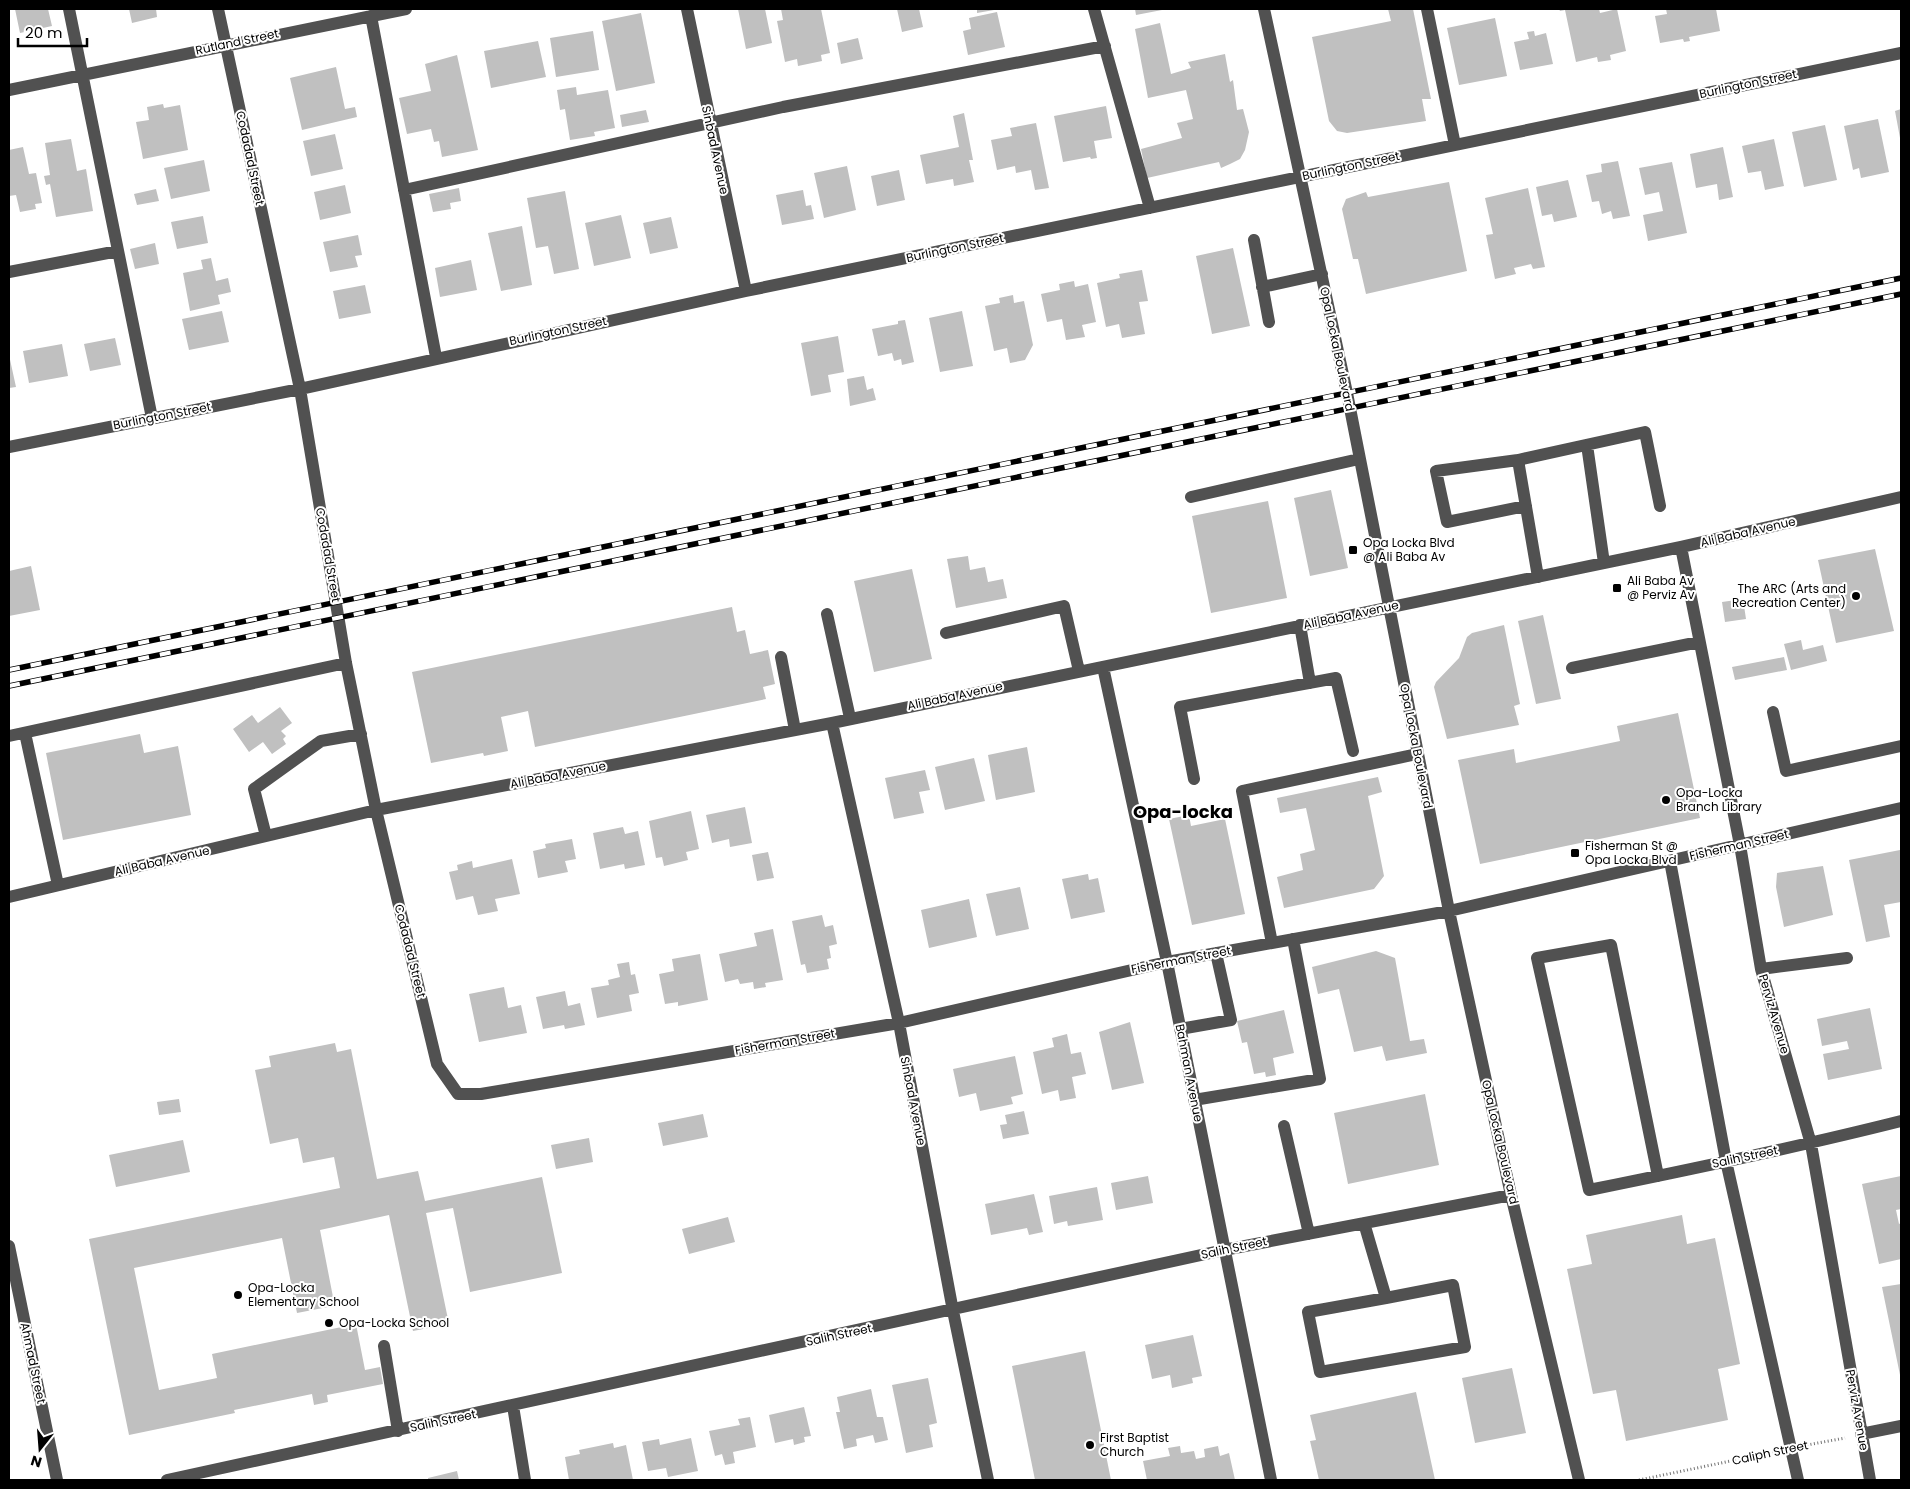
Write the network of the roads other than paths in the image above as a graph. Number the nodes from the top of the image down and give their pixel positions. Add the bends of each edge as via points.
1 (68, 9) edge
2 (218, 9) edge
3 (406, 9) edge
4 (687, 9) edge
5 (1094, 9) edge
6 (1264, 9) edge
7 (1427, 9) edge
8 (367, 14) edge
9 (225, 45) junction
10 (1106, 46) junction
11 (1901, 52) edge
12 (82, 74) junction
13 (9, 90) edge
14 (709, 125) junction
15 (1455, 144) junction
16 (1300, 177) junction
17 (404, 190) junction
18 (1150, 208) junction
19 (1254, 240) dead end
20 (118, 251) junction
21 (9, 272) edge
22 (1322, 274) junction
23 (1262, 287) junction
24 (746, 291) junction
25 (1269, 322) dead end
26 (436, 357) junction
27 (300, 388) junction
28 (152, 418) junction
29 (1587, 445) junction
30 (9, 447) edge
31 (1359, 459) junction
32 (1518, 460) junction
33 (1191, 497) dead end
34 (1901, 497) edge
35 (1526, 506) junction
36 (1660, 506) dead end
37 (1681, 548) junction
38 (1604, 563) junction
39 (1538, 576) junction
40 (1388, 607) junction
41 (827, 614) dead end
42 (1300, 625) junction
43 (946, 633) dead end
44 (1699, 642) junction
45 (781, 657) dead end
46 (346, 663) junction
47 (1103, 667) junction
48 (1572, 668) dead end
49 (1079, 671) junction
50 (1310, 683) junction
51 (1773, 712) dead end
52 (850, 718) junction
53 (832, 723) junction
54 (795, 730) junction
55 (25, 732) junction
56 (361, 734) junction
57 (9, 736) edge
58 (1901, 746) edge
59 (1353, 751) dead end
60 (1417, 754) junction
61 (1194, 779) dead end
62 (1901, 808) edge
63 (376, 810) junction
64 (266, 836) junction
65 (1740, 845) junction
66 (1670, 861) junction
67 (58, 885) junction
68 (9, 897) edge
69 (1449, 912) junction
70 (1293, 939) junction
71 (1272, 943) junction
72 (1216, 953) junction
73 (1846, 958) dead end
74 (1167, 962) junction
75 (1761, 969) junction
76 (898, 1023) junction
77 (1180, 1029) junction
78 (458, 1094) joint
79 (1194, 1100) junction
80 (1901, 1121) edge
81 (1284, 1126) dead end
82 (1811, 1144) junction
83 (1726, 1161) junction
84 (1658, 1176) junction
85 (1511, 1195) junction
86 (1364, 1223) junction
87 (1309, 1234) junction
88 (9, 1246) edge
89 (1224, 1250) junction
90 (1386, 1298) junction
91 (953, 1310) junction
92 (384, 1346) dead end
93 (514, 1406) junction
94 (1901, 1426) edge
95 (398, 1431) junction
96 (1860, 1434) junction
97 (57, 1480) edge
98 (167, 1480) edge
99 (525, 1480) edge
100 (988, 1480) edge
101 (1271, 1480) edge
102 (1579, 1480) edge
103 (1798, 1480) edge
104 (1870, 1480) edge

1 - 12 street
2 - 9 street, Codadad Street
3 - 8 street, Rutland Street
4 - 14 street, Sinbad Avenue
5 - 10 street
6 - 16 street, Opa Locka Boulevard
7 - 15 street
8 - 9 street, Rutland Street
8 - 17 street
9 - 12 street, Rutland Street
9 - 27 street, Codadad Street
10 - 14 street via 784,107
10 - 18 street
11 - 15 street, Burlington Street
12 - 13 street, Rutland Street
12 - 20 street
14 - 17 street
14 - 24 street, Sinbad Avenue
15 - 16 street, Burlington Street
16 - 18 street, Burlington Street
16 - 22 street, Opa Locka Boulevard
17 - 26 street
18 - 24 street, Burlington Street
19 - 23 street
20 - 21 street
20 - 28 street
22 - 23 street
22 - 31 street, Opa Locka Boulevard
23 - 25 street
24 - 26 street, Burlington Street
26 - 27 street, Burlington Street
27 - 28 street, Burlington Street
27 - 46 street, Codadad Street
28 - 30 street, Burlington Street
29 - 32 street
29 - 36 street via 1645,432
29 - 38 street
31 - 33 street
31 - 40 street, Opa Locka Boulevard
32 - 35 street
32 - 35 street via 1436,471 1447,522
34 - 37 street, Ali Baba Avenue
35 - 39 street
37 - 38 street, Ali Baba Avenue
37 - 44 street, Perviz Avenue
38 - 39 street, Ali Baba Avenue
39 - 40 street, Ali Baba Avenue
40 - 42 street, Ali Baba Avenue
40 - 60 street, Opa Locka Boulevard
41 - 52 street
42 - 47 street, Ali Baba Avenue
42 - 50 street
43 - 49 street via 1064,606
44 - 48 street
44 - 65 street, Perviz Avenue
45 - 54 street
46 - 55 street
46 - 56 street, Codadad Street
47 - 49 street, Ali Baba Avenue
47 - 74 street, Bahman Avenue
49 - 52 street, Ali Baba Avenue
50 - 59 street via 1336,678
50 - 61 street via 1180,707
51 - 58 street via 1786,771
52 - 53 street, Ali Baba Avenue
53 - 54 street, Ali Baba Avenue
53 - 76 street, Sinbad Avenue
54 - 63 street, Ali Baba Avenue
55 - 57 street
55 - 67 street
56 - 63 street, Codadad Street
56 - 64 street via 321,740 254,789
60 - 69 street, Opa Locka Boulevard
60 - 71 street via 1242,791
62 - 65 street, Fisherman Street
63 - 64 street, Ali Baba Avenue
63 - 78 street, Codadad Street via 438,1064
64 - 67 street, Ali Baba Avenue
65 - 66 street, Fisherman Street
65 - 75 street, Perviz Avenue
66 - 69 street, Fisherman Street
66 - 83 street
67 - 68 street, Ali Baba Avenue
69 - 70 street, Fisherman Street
69 - 85 street, Opa Locka Boulevard
70 - 71 street, Fisherman Street
70 - 79 street via 1320,1079
71 - 72 street, Fisherman Street
72 - 74 street, Fisherman Street
72 - 77 street via 1231,1020
73 - 75 street
74 - 76 street, Fisherman Street
74 - 77 street, Bahman Avenue
75 - 82 street, Perviz Avenue
76 - 78 street, Fisherman Street via 481,1094
76 - 91 street, Sinbad Avenue
77 - 79 street, Bahman Avenue
79 - 89 street, Bahman Avenue
80 - 82 street, Salih Street
81 - 87 street
82 - 83 street, Salih Street
82 - 96 street, Perviz Avenue
83 - 84 street, Salih Street
83 - 103 street
84 - 84 street, Salih Street via 1589,1190 1537,958 1610,945
85 - 86 street, Salih Street
85 - 102 street, Opa Locka Boulevard
86 - 87 street, Salih Street
86 - 90 street
87 - 89 street, Salih Street
88 - 97 street, Ahmad Street
89 - 91 street, Salih Street
89 - 101 street, Bahman Avenue
90 - 90 street via 1308,1312 1320,1372 1465,1346 1453,1285
91 - 93 street, Salih Street
91 - 100 street, Sinbad Avenue
92 - 95 street
93 - 95 street, Salih Street
93 - 99 street
94 - 96 street
95 - 98 street, Salih Street
96 - 104 street, Perviz Avenue

